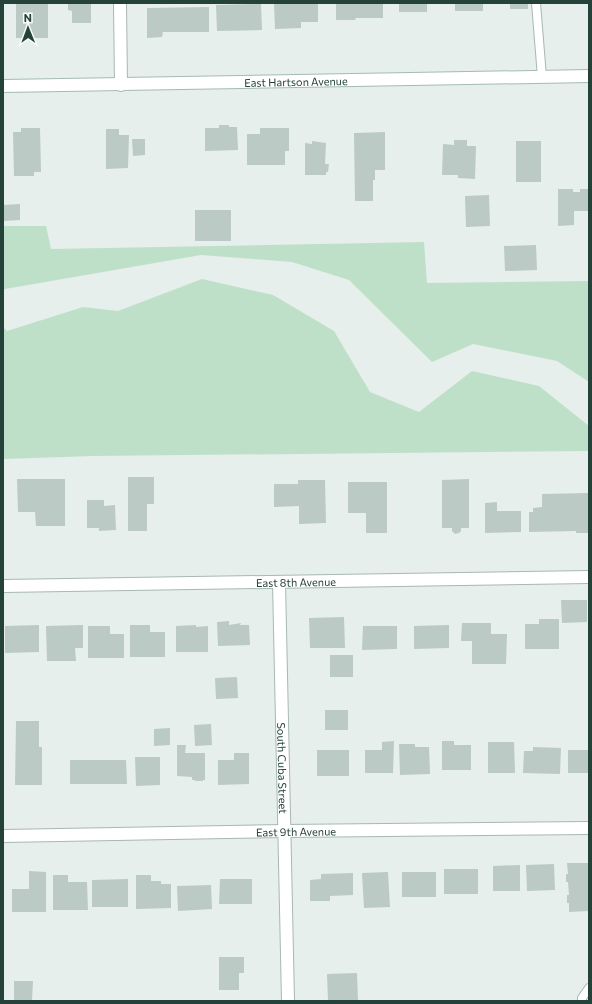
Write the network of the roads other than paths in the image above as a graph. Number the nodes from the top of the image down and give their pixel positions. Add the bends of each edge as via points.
1 (120, 3) edge
2 (536, 3) edge
3 (589, 76) edge
4 (542, 77) junction
5 (121, 85) junction
6 (3, 86) edge
7 (589, 577) edge
8 (279, 582) junction
9 (3, 586) edge
10 (589, 828) edge
11 (284, 831) junction
12 (3, 836) edge
13 (589, 988) edge
14 (288, 1001) edge
15 (582, 1001) edge

1 - 5 street
2 - 4 lane
3 - 4 street, East Hartson Avenue
4 - 5 street, East Hartson Avenue
5 - 6 street, East Hartson Avenue
7 - 8 street, East 8th Avenue
8 - 9 street, East 8th Avenue
8 - 11 street, South Cuba Street
10 - 11 street, East 9th Avenue
11 - 12 street, East 9th Avenue
11 - 14 street, South Cuba Street
13 - 15 lane

